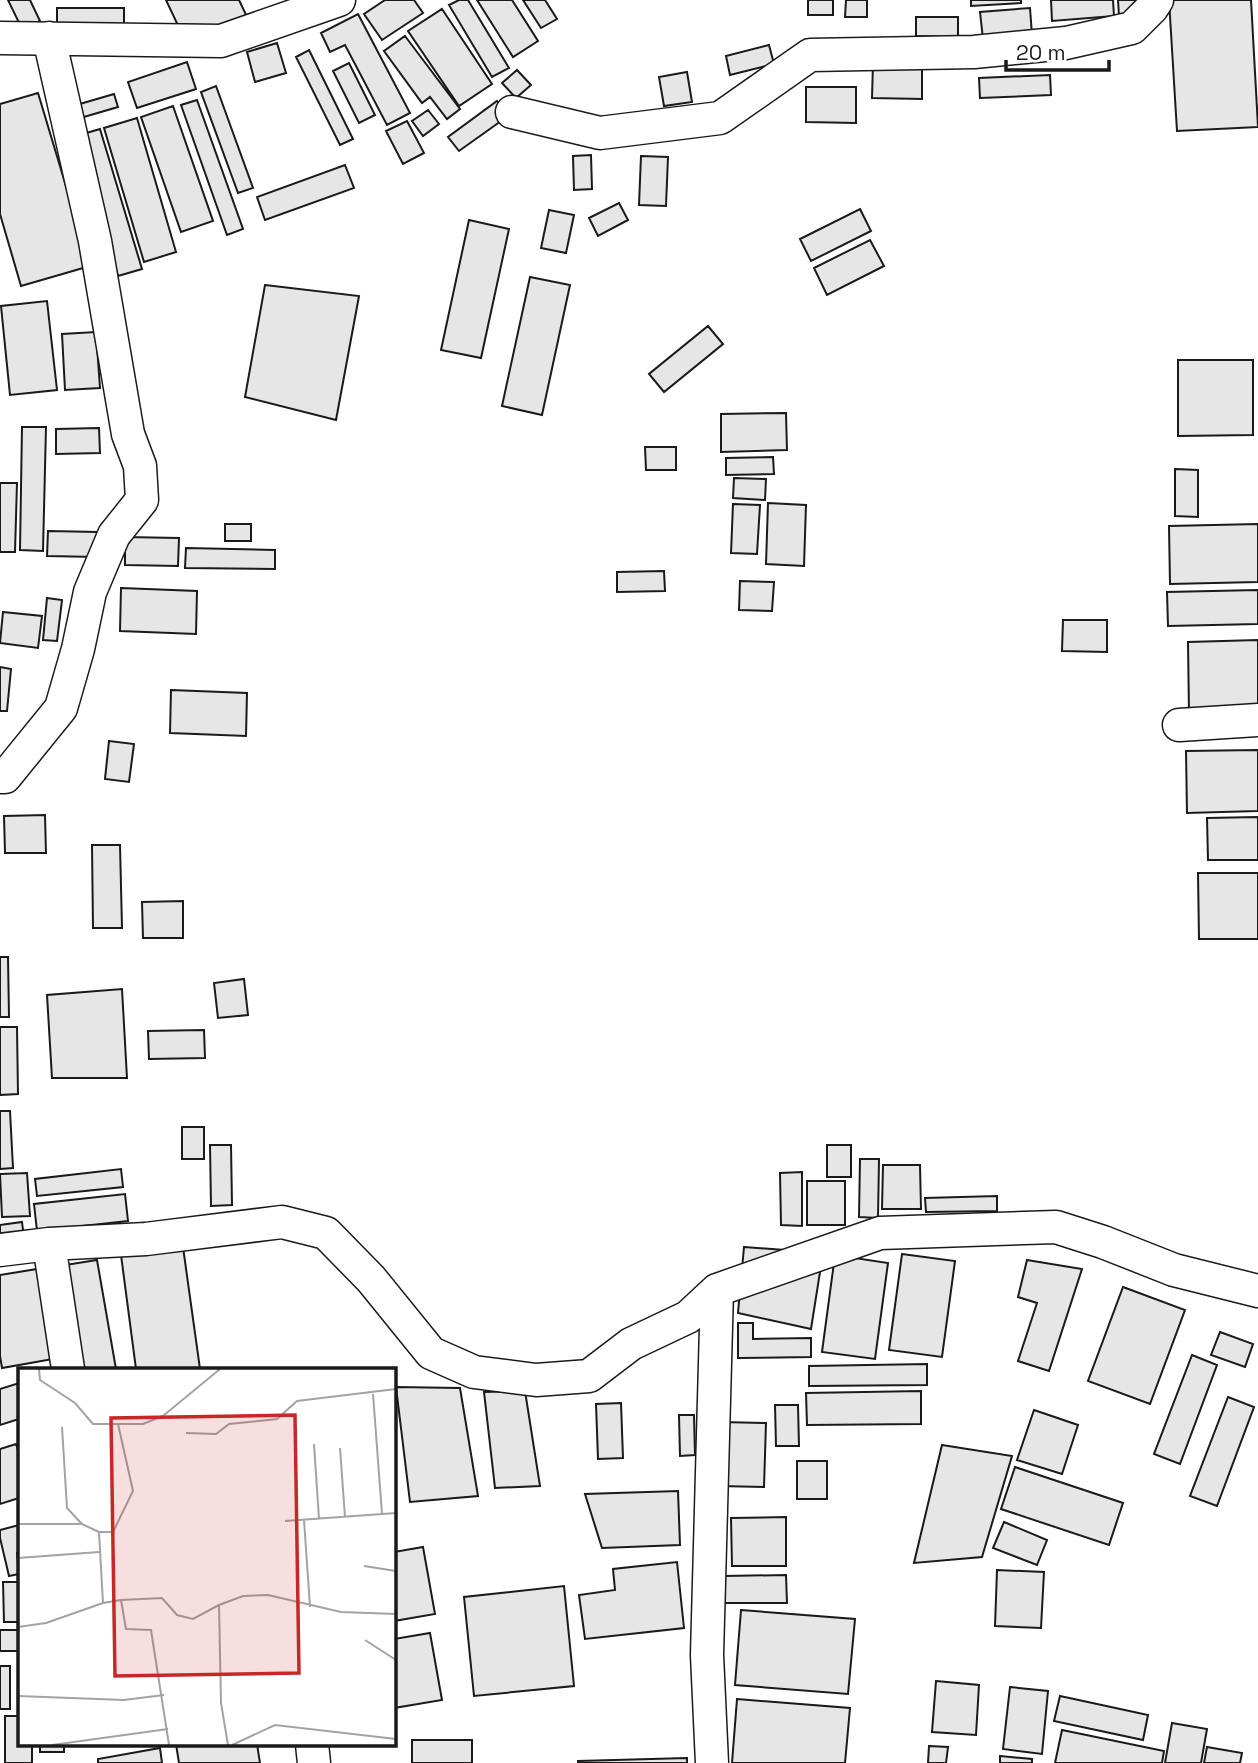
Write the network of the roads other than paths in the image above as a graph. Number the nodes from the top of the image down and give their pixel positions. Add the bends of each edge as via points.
1 (339, 0) edge
2 (1157, 0) edge
3 (0, 38) edge
4 (49, 38) junction
5 (512, 112) dead end
6 (1258, 720) edge
7 (1179, 725) dead end
8 (0, 777) edge
9 (48, 1244) junction
10 (0, 1250) edge
11 (717, 1290) junction
12 (1258, 1291) edge
13 (68, 1368) edge
14 (712, 1763) edge

1 - 4 street via 221,41
2 - 5 street via 1132,28 1066,43 974,52 810,55 720,118 600,133
3 - 4 street
4 - 8 street via 95,241 128,434 140,466 142,500 114,535 90,592 61,708
6 - 7 street
9 - 10 street
9 - 11 street via 146,1239 282,1222 326,1233 371,1279 430,1353 474,1372 536,1380 589,1376 631,1344 688,1317
9 - 13 street
11 - 12 street via 880,1233 1056,1227 1174,1270
11 - 14 street via 707,1654

